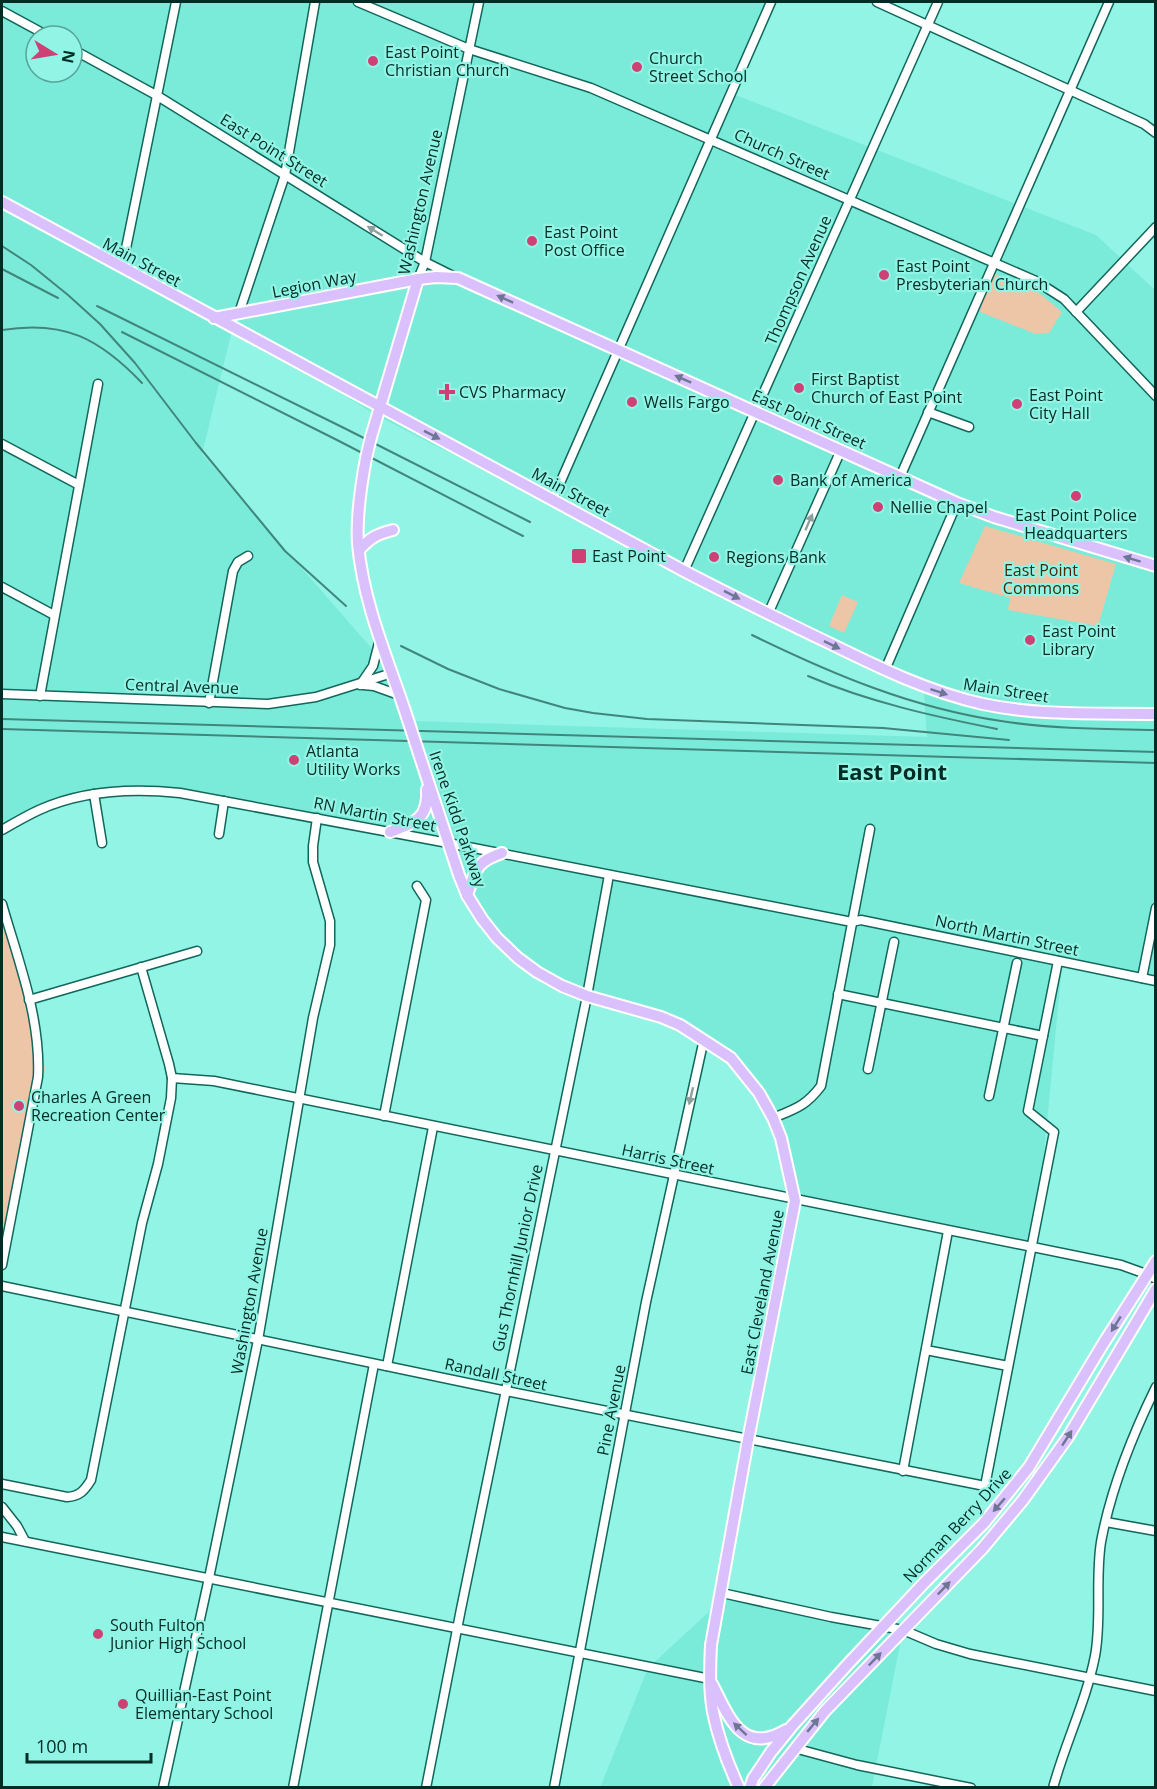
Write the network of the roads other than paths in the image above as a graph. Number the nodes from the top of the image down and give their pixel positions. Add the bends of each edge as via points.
1 (176, 2) edge
2 (315, 2) edge
3 (358, 2) edge
4 (479, 2) edge
5 (771, 2) edge
6 (877, 2) edge
7 (938, 2) edge
8 (1109, 2) edge
9 (2, 11) edge
10 (26, 24) edge
11 (928, 24) junction
12 (469, 50) junction
13 (84, 56) edge
14 (1071, 90) junction
15 (156, 95) junction
16 (1155, 133) edge
17 (711, 139) junction
18 (285, 175) junction
19 (850, 200) junction
20 (2, 202) edge
21 (1155, 227) edge
22 (425, 262) junction
23 (994, 263) junction
24 (122, 268) junction
25 (458, 278) junction
26 (418, 279) junction
27 (1076, 312) junction
28 (239, 313) junction
29 (214, 318) junction
30 (618, 350) junction
31 (98, 384) dead end
32 (1155, 396) edge
33 (380, 408) junction
34 (756, 412) junction
35 (928, 412) junction
36 (969, 427) dead end
37 (2, 444) edge
38 (841, 450) junction
39 (900, 477) junction
40 (79, 486) junction
41 (553, 499) junction
42 (957, 502) junction
43 (393, 530) dead end
44 (359, 550) junction
45 (248, 556) dead end
46 (1155, 566) edge
47 (684, 571) junction
48 (2, 587) edge
49 (768, 614) junction
50 (54, 615) junction
51 (380, 638) junction
52 (885, 670) junction
53 (392, 674) junction
54 (360, 685) junction
55 (2, 694) edge
56 (399, 695) junction
57 (40, 696) junction
58 (209, 703) junction
59 (1155, 714) edge
60 (424, 770) junction
61 (94, 794) junction
62 (225, 801) junction
63 (317, 818) junction
64 (870, 828) dead end
65 (2, 830) edge
66 (390, 832) junction
67 (219, 834) dead end
68 (102, 843) dead end
69 (448, 843) junction
70 (502, 854) junction
71 (609, 875) junction
72 (417, 886) dead end
73 (467, 895) junction
74 (2, 904) edge
75 (1155, 909) edge
76 (852, 922) junction
77 (894, 942) dead end
78 (197, 951) dead end
79 (1058, 961) junction
80 (1017, 963) dead end
81 (141, 967) junction
82 (1142, 978) junction
83 (1155, 981) edge
84 (838, 994) junction
85 (587, 996) junction
86 (29, 1000) junction
87 (881, 1003) junction
88 (1004, 1028) junction
89 (1043, 1035) junction
90 (704, 1039) junction
91 (868, 1069) dead end
92 (172, 1078) junction
93 (989, 1096) dead end
94 (299, 1099) junction
95 (384, 1116) junction
96 (773, 1118) junction
97 (433, 1126) junction
98 (555, 1151) junction
99 (673, 1175) junction
100 (795, 1201) junction
101 (948, 1231) junction
102 (1031, 1247) junction
103 (1155, 1261) edge
104 (2, 1265) edge
105 (1151, 1277) edge
106 (2, 1286) edge
107 (1155, 1289) edge
108 (124, 1311) junction
109 (258, 1340) junction
110 (926, 1350) junction
111 (374, 1364) junction
112 (387, 1366) junction
113 (1008, 1366) junction
114 (1155, 1387) edge
115 (506, 1391) junction
116 (625, 1416) junction
117 (748, 1440) junction
118 (903, 1471) junction
119 (2, 1484) edge
120 (2, 1507) edge
121 (1106, 1522) junction
122 (1155, 1531) edge
123 (2, 1537) edge
124 (25, 1541) junction
125 (209, 1578) junction
126 (722, 1593) junction
127 (330, 1603) junction
128 (883, 1627) junction
129 (457, 1629) junction
130 (903, 1630) junction
131 (581, 1654) junction
132 (1090, 1678) junction
133 (710, 1679) junction
134 (1155, 1691) edge
135 (792, 1726) junction
136 (794, 1748) junction
137 (163, 1788) edge
138 (293, 1788) edge
139 (426, 1788) edge
140 (554, 1788) edge
141 (739, 1788) edge
142 (750, 1788) edge
143 (764, 1788) edge
144 (971, 1788) edge
145 (1053, 1788) edge

1 - 15 street
2 - 18 street
3 - 12 street, Church Street
4 - 12 street, Washington Avenue
5 - 17 street
6 - 11 street
7 - 11 street, Thompson Avenue
8 - 14 street
9 - 10 street
11 - 14 street
11 - 19 street, Thompson Avenue
12 - 17 street, Church Street via 591,88
12 - 22 street, Washington Avenue
13 - 15 street, East Point Street
14 - 16 street
14 - 23 street
15 - 18 street, East Point Street
15 - 24 street
17 - 19 street, Church Street
17 - 30 street
22 -> 18 street, East Point Street
18 - 28 street
19 - 23 street, Church Street
19 - 34 street, Thompson Avenue
20 - 24 main road, Main Street
21 - 27 street
22 - 25 street, East Point Street
22 - 26 street, Washington Avenue
23 - 27 street, Church Street via 1050,289
23 - 35 street
24 - 29 main road, Main Street
25 - 26 main road, East Point Street
30 -> 25 main road, East Point Street
26 - 28 main road, Legion Way
26 - 33 main road, Washington Avenue
27 - 32 street, Church Street
28 - 29 main road, Legion Way
29 - 33 main road, Main Street
34 -> 30 main road, East Point Street
30 - 41 street
31 - 40 street
33 -> 41 main road, Main Street
33 - 44 main road, Irene Kidd Parkway, bridge via 366,458 359,510
34 - 38 main road, East Point Street
34 - 47 street, Thompson Avenue
35 - 36 street
35 - 39 street
37 - 40 street
38 - 39 main road, East Point Street
49 -> 38 street
39 - 42 main road, East Point Street
40 - 50 street
41 - 47 main road, Main Street
46 -> 42 main road, East Point Street
42 - 52 street
43 - 44 main road via 369,539
44 - 51 main road, Irene Kidd Parkway via 368,601
45 - 58 street via 233,571
47 -> 49 main road, Main Street
48 - 50 street
49 -> 52 main road, Main Street
50 - 57 street
51 - 53 main road, Irene Kidd Parkway
51 - 54 street via 373,666
52 -> 59 main road, Main Street via 952,696 1014,709
53 - 54 street, Central Avenue
53 - 56 main road, Irene Kidd Parkway
54 - 56 street, Central Avenue
54 - 58 street, Central Avenue via 296,701
55 - 57 street, Central Avenue
56 - 60 main road, Irene Kidd Parkway, bridge
57 - 58 street, Central Avenue
60 - 66 main road via 427,801 423,813 411,825
60 - 69 main road, Irene Kidd Parkway
61 - 62 street, RN Martin Street via 154,790
61 - 65 street, RN Martin Street via 39,810
61 - 68 street
62 - 63 street, RN Martin Street
62 - 67 street
63 - 66 street, RN Martin Street
63 - 94 street, Washington Avenue via 313,862 330,921 330,945
64 - 76 street
66 - 69 street, RN Martin Street
69 - 70 street, RN Martin Street
69 - 73 main road, Irene Kidd Parkway
70 - 71 street, RN Martin Street
70 - 73 main road via 484,859
71 - 76 street, RN Martin Street
71 - 85 street, Gus Thornhill Junior Drive
72 - 95 street via 426,900
73 - 85 main road, Irene Kidd Parkway via 492,932 518,958 562,986
74 - 86 street
75 - 82 street
76 - 79 street, North Martin Street via 861,920
76 - 84 street
77 - 87 street
78 - 81 street
79 - 82 street, North Martin Street
79 - 89 street
80 - 88 street
81 - 86 street
81 - 92 street
82 - 83 street, North Martin Street
84 - 87 street
84 - 96 street via 821,1086 804,1105
85 - 90 main road, Irene Kidd Parkway via 661,1017
85 - 98 street, Gus Thornhill Junior Drive
86 - 104 street via 38,1039 38,1077
87 - 88 street
87 - 91 street
88 - 89 street
88 - 93 street
89 - 102 street via 1028,1111 1054,1132
90 - 96 main road, Irene Kidd Parkway via 731,1058
90 -> 99 street, Pine Avenue
92 - 94 street, Harris Street
92 - 108 street via 160,1153
94 - 95 street, Harris Street
94 - 109 street, Washington Avenue
95 - 97 street, Harris Street
96 - 100 main road, East Cleveland Avenue
97 - 98 street, Harris Street
97 - 112 street
98 - 99 street, Harris Street
98 - 115 street, Gus Thornhill Junior Drive
99 - 100 street, Harris Street
99 - 116 street, Pine Avenue
100 - 101 street, Harris Street
100 - 117 main road, East Cleveland Avenue
101 - 102 street, Harris Street
101 - 110 street
102 - 105 street, Harris Street via 1121,1265
102 - 113 street
103 - 105 main road, Norman Berry Drive
105 -> 128 main road, Norman Berry Drive via 1029,1467 984,1523
106 - 108 street, Randall Street
130 -> 107 main road, Norman Berry Drive via 1023,1500 1068,1437
108 - 109 street, Randall Street
108 - 119 street via 91,1480 85,1491 67,1497
109 - 111 street, Randall Street
109 - 125 street, Washington Avenue
110 - 113 street
110 - 118 street
111 - 112 street, Randall Street
111 - 127 street
112 - 115 street, Randall Street
113 - 118 street, Randall Street via 985,1486
114 - 121 street via 1119,1471
115 - 116 street, Randall Street
115 - 129 street, Gus Thornhill Junior Drive
116 - 117 street, Randall Street
116 - 131 street, Pine Avenue
117 - 118 street, Randall Street
117 - 126 main road, East Cleveland Avenue
120 - 124 street
121 - 122 street
121 - 132 street
123 - 124 street
124 - 125 street
125 - 127 street
125 - 137 street, Washington Avenue
126 - 128 street
126 - 133 main road, East Cleveland Avenue via 711,1646
127 - 129 street
127 - 138 street
128 - 130 street
128 - 135 main road, Norman Berry Drive
129 - 131 street
129 - 139 street, Gus Thornhill Junior Drive
130 - 132 street via 970,1654
136 -> 130 main road, Norman Berry Drive
131 - 133 street
131 - 140 street, Pine Avenue
132 - 134 street
132 - 145 street
135 -> 133 main road via 770,1738 746,1736 729,1718
133 - 141 main road, East Cleveland Avenue via 713,1712
135 - 142 main road, Norman Berry Drive
136 - 143 main road, Norman Berry Drive
136 - 144 street

